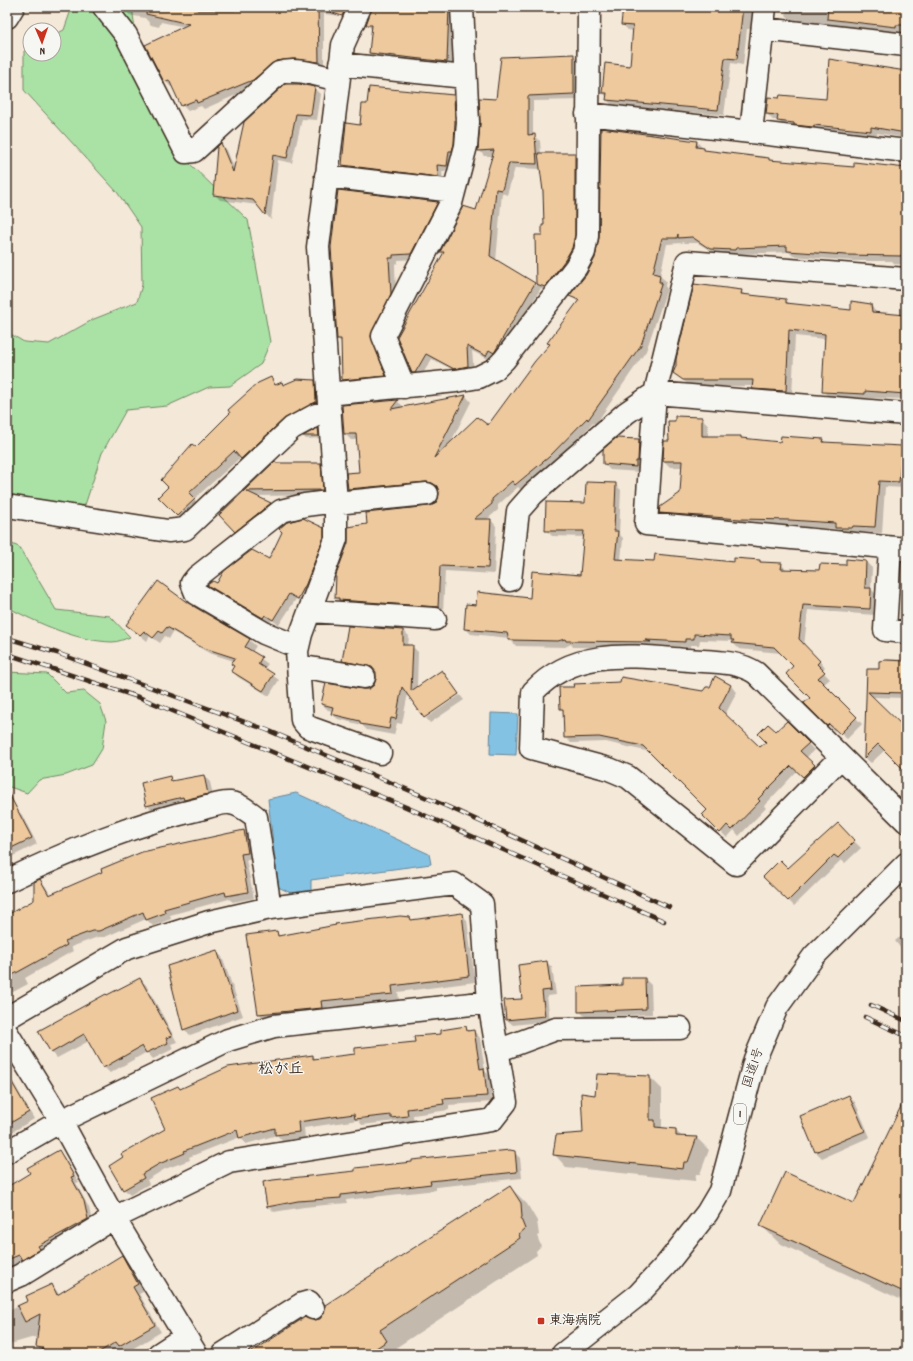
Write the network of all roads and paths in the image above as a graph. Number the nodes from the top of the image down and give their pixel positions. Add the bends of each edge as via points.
1 (13, 7) edge
2 (104, 7) edge
3 (360, 7) edge
4 (462, 7) edge
5 (588, 7) edge
6 (765, 7) edge
7 (7, 17) edge
8 (764, 29) junction
9 (906, 45) edge
10 (339, 72) junction
11 (465, 77) junction
12 (587, 114) junction
13 (751, 132) junction
14 (906, 151) edge
15 (326, 176) junction
16 (454, 191) junction
17 (906, 279) edge
18 (404, 387) junction
19 (655, 393) junction
20 (329, 403) junction
21 (906, 414) edge
22 (427, 494) dead end
23 (336, 502) junction
24 (7, 506) edge
25 (898, 549) edge
26 (510, 580) dead end
27 (310, 611) junction
28 (435, 619) dead end
29 (906, 632) edge
30 (298, 656) junction
31 (364, 677) dead end
32 (380, 753) dead end
33 (841, 757) junction
34 (906, 821) edge
35 (906, 864) edge
36 (7, 881) edge
37 (270, 908) junction
38 (489, 1002) junction
39 (7, 1018) edge
40 (680, 1028) dead end
41 (7, 1033) edge
42 (498, 1051) junction
43 (61, 1121) junction
44 (7, 1152) edge
45 (114, 1218) junction
46 (7, 1281) edge
47 (313, 1308) dead end
48 (190, 1345) edge
49 (159, 1354) edge
50 (223, 1354) edge
51 (563, 1354) edge

1 - 7 main road
2 - 10 main road via 126,35 186,152 194,151 279,73 287,70
3 - 10 main road via 343,45
4 - 11 main road
5 - 12 main road
6 - 8 main road
8 - 9 main road
8 - 13 main road
10 - 11 main road
10 - 15 main road
11 - 16 main road via 468,122 466,146
12 - 13 main road
12 - 18 main road via 587,236 584,252 576,268 495,369 479,377
13 - 14 main road
15 - 16 main road
15 - 20 main road via 318,247
16 - 18 main road via 444,220 383,336
17 - 19 main road via 687,262
18 - 20 main road
19 - 21 main road
19 - 25 main road via 646,524
19 - 26 main road via 626,413 533,494 518,511
20 - 23 main road
20 - 24 main road via 316,415 292,428 185,529 179,531 168,532
22 - 23 main road
23 - 27 main road via 336,539
23 - 30 main road via 304,505 281,511 192,583 196,593
25 - 29 main road via 885,630
27 - 28 main road
27 - 30 main road via 301,634
30 - 31 main road
30 - 32 main road via 302,720 305,724
33 - 33 main road via 756,673 740,665 625,656 605,658 553,674 532,692 531,748 609,769 628,778 736,864
33 - 34 main road
35 - 51 main road, 国道1号 / 1 via 814,956 777,1007 755,1059 720,1191 707,1213 666,1265 638,1295
36 - 37 main road via 132,827 229,803 243,807 256,817
37 - 38 main road via 454,884 482,904
37 - 39 main road via 209,922 127,948
38 - 42 main road
38 - 43 main road via 274,1026 228,1040
40 - 42 main road via 556,1029
41 - 43 main road
42 - 45 main road via 506,1102 492,1120 228,1162
43 - 44 main road
43 - 45 main road
45 - 46 main road
45 - 48 main road
47 - 50 main road via 309,1302 302,1304
48 - 49 main road

